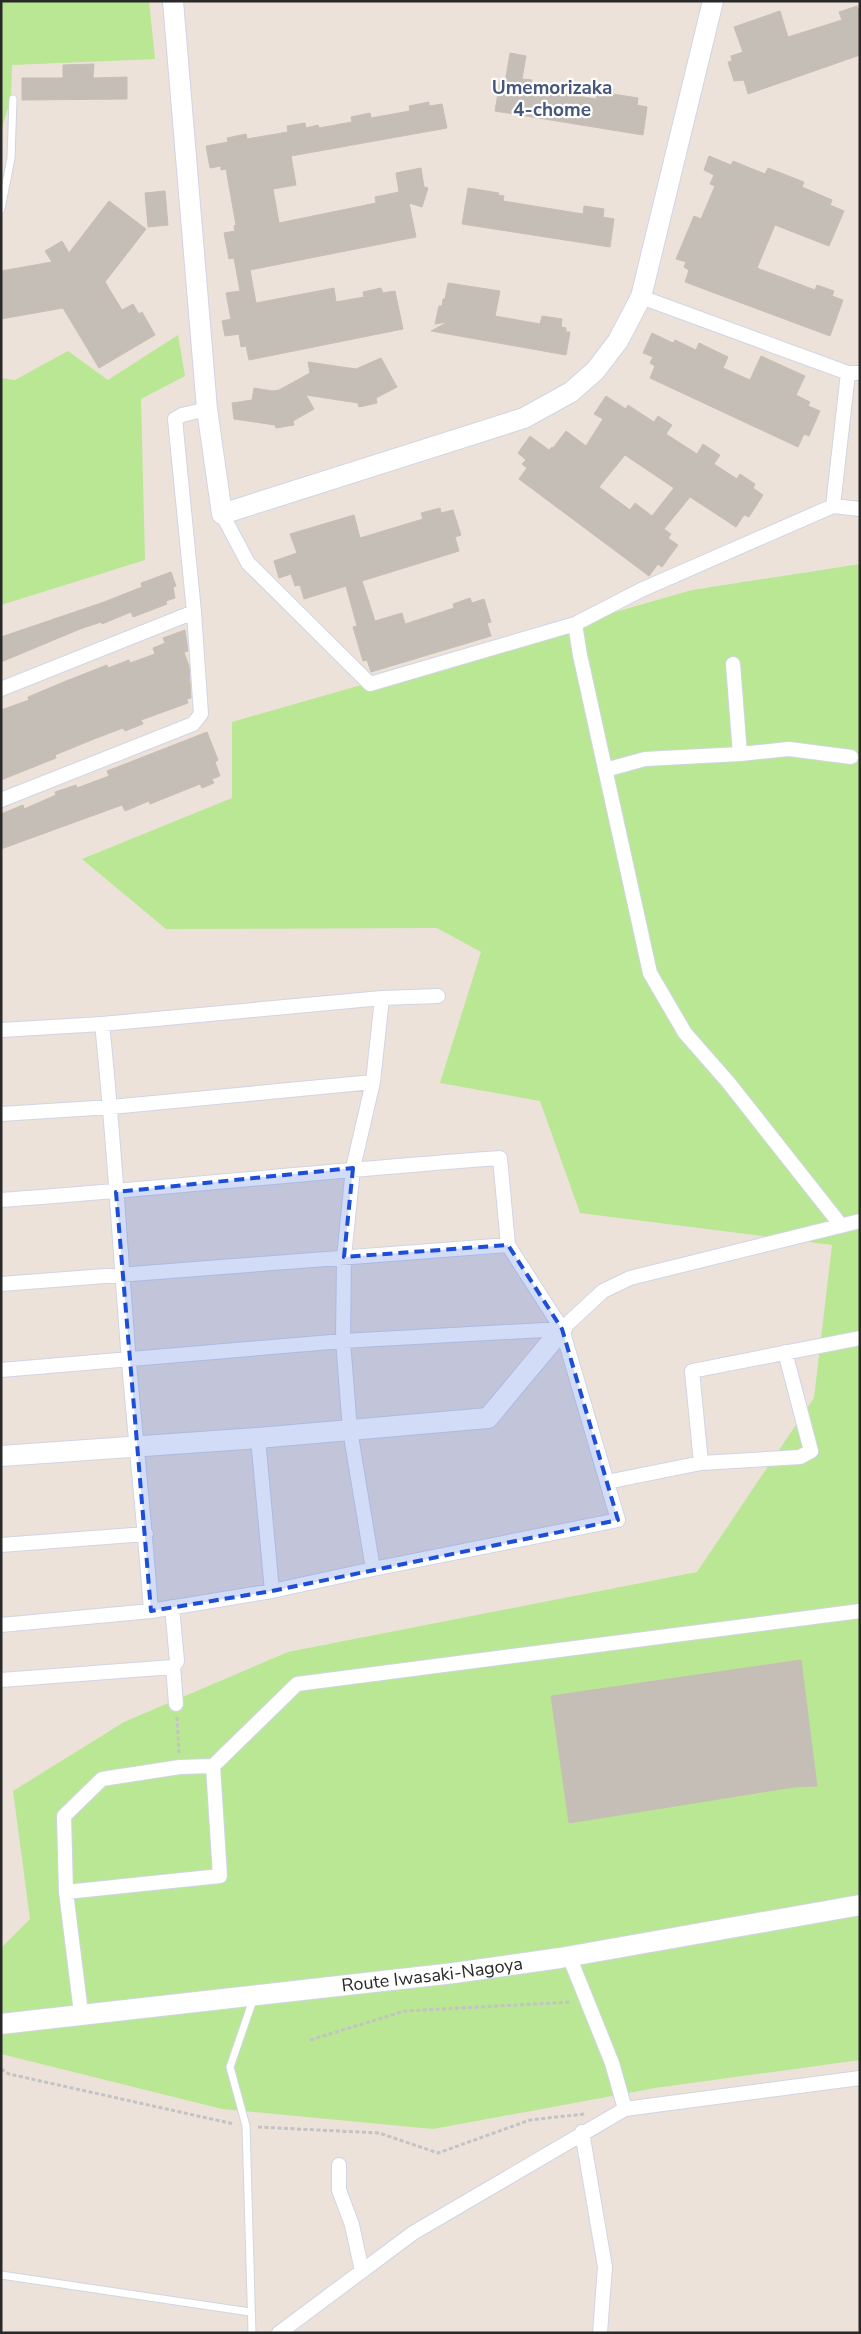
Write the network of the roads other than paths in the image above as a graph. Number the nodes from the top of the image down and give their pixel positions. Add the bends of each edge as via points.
1 (172, 1) edge
2 (714, 1) edge
3 (13, 99) dead end
4 (1, 209) edge
5 (641, 297) junction
6 (854, 373) edge
7 (207, 409) junction
8 (833, 506) junction
9 (860, 509) edge
10 (222, 514) junction
11 (194, 612) junction
12 (575, 624) junction
13 (733, 664) dead end
14 (1, 689) edge
15 (740, 754) junction
16 (851, 757) dead end
17 (605, 770) junction
18 (1, 800) edge
19 (438, 996) dead end
20 (382, 998) junction
21 (102, 1024) junction
22 (1, 1030) edge
23 (373, 1082) junction
24 (111, 1106) junction
25 (1, 1114) edge
26 (352, 1168) junction
27 (116, 1192) junction
28 (1, 1200) edge
29 (860, 1221) edge
30 (840, 1224) junction
31 (508, 1245) junction
32 (344, 1257) junction
33 (123, 1275) junction
34 (1, 1284) edge
35 (562, 1328) junction
36 (860, 1338) edge
37 (343, 1341) junction
38 (785, 1352) junction
39 (129, 1360) junction
40 (1, 1370) edge
41 (350, 1430) junction
42 (258, 1438) junction
43 (136, 1446) junction
44 (1, 1456) edge
45 (701, 1463) junction
46 (607, 1482) junction
47 (146, 1534) junction
48 (1, 1545) edge
49 (373, 1568) junction
50 (272, 1591) junction
51 (172, 1607) junction
52 (151, 1611) junction
53 (860, 1611) edge
54 (1, 1624) edge
55 (173, 1666) junction
56 (1, 1680) edge
57 (176, 1704) road end
58 (213, 1766) junction
59 (66, 1892) junction
60 (860, 1905) edge
61 (569, 1956) junction
62 (255, 1996) junction
63 (81, 2014) junction
64 (1, 2024) edge
65 (860, 2078) edge
66 (625, 2109) junction
67 (582, 2132) junction
68 (339, 2165) dead end
69 (362, 2271) junction
70 (1, 2275) edge
71 (250, 2312) junction
72 (252, 2333) edge
73 (279, 2333) edge
74 (600, 2333) edge

1 - 7 street
2 - 5 street
3 - 4 lane via 11,158
5 - 6 street
5 - 10 street via 618,341 595,371 571,392 524,418
6 - 8 street
7 - 10 street
7 - 11 street via 175,419
8 - 9 street
8 - 12 street via 641,590
10 - 12 street via 248,563 370,684
11 - 14 street
11 - 18 street via 201,714 197,721
12 - 17 street
13 - 15 street
15 - 16 street via 789,748
15 - 17 street via 645,759
17 - 30 street via 650,973 686,1033
19 - 20 street
20 - 21 street
20 - 23 street
21 - 22 street
21 - 24 street
23 - 24 street
23 - 26 street
24 - 25 street
24 - 27 street
26 - 27 street
26 - 31 street via 500,1158
26 - 32 street
27 - 28 street
27 - 33 street
29 - 30 street
30 - 35 street via 630,1278 603,1291
31 - 32 street
31 - 35 street
32 - 33 street
32 - 37 street
33 - 34 street
33 - 39 street
35 - 37 street
35 - 41 street via 488,1418
35 - 46 street
36 - 38 street
37 - 39 street
37 - 41 street
38 - 45 street via 692,1371
38 - 45 street via 811,1451 800,1457
39 - 40 street
39 - 43 street
41 - 42 street
41 - 49 street
42 - 43 street
42 - 50 street
43 - 44 street
43 - 47 street
45 - 46 street
46 - 49 street via 618,1520
47 - 48 street
47 - 52 street
49 - 50 street
50 - 51 street
51 - 52 street
51 - 55 street via 177,1661
52 - 54 street
53 - 58 street via 297,1684
55 - 56 street
55 - 57 street
58 - 59 street via 180,1767 102,1779 64,1816
58 - 59 street via 220,1876
59 - 63 street
60 - 61 street, Route Iwasaki-Nagoya
61 - 62 street, Route Iwasaki-Nagoya
61 - 66 street via 612,2063
62 - 63 street, Route Iwasaki-Nagoya
62 - 71 lane via 230,2068 246,2126
63 - 64 street, Route Iwasaki-Nagoya
65 - 66 street
66 - 67 street
67 - 69 street via 413,2233
67 - 74 street via 605,2267
68 - 69 street via 340,2190
69 - 73 street
70 - 71 lane
71 - 72 lane

